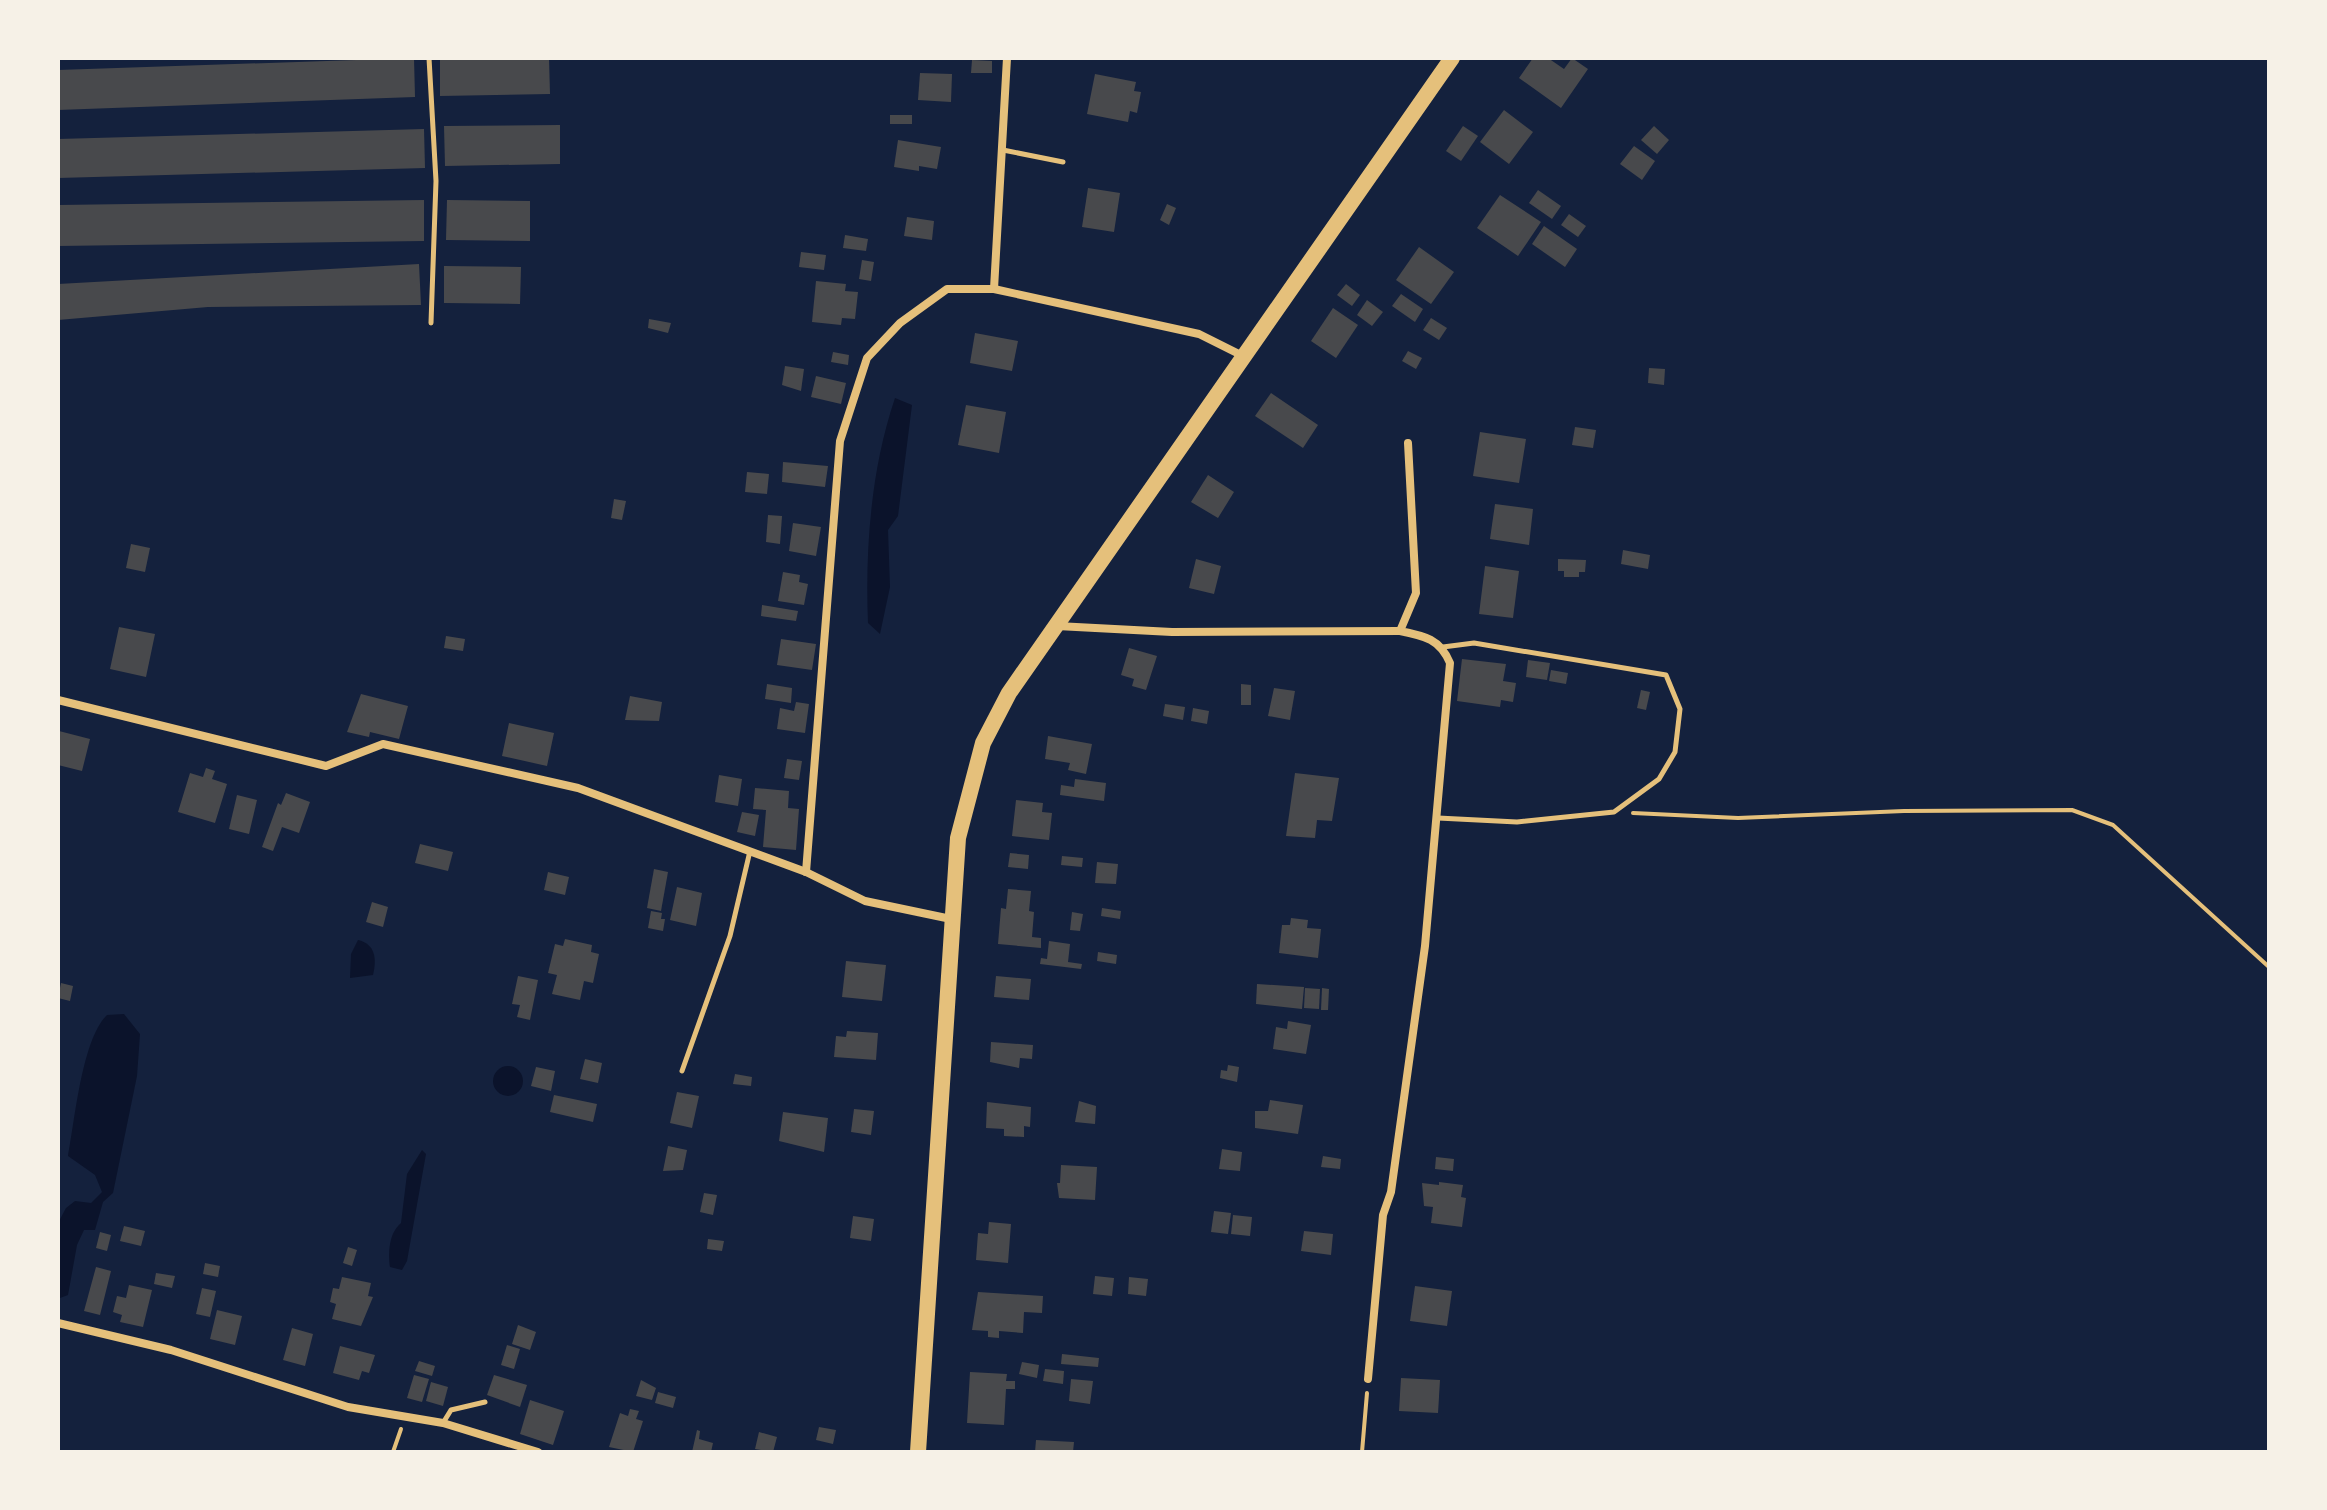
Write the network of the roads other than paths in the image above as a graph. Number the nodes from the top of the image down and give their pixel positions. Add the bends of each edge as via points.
1 (429, 58) edge
2 (1007, 58) edge
3 (1452, 58) edge
4 (1002, 150) junction
5 (1063, 162) dead end
6 (994, 289) junction
7 (431, 323) dead end
8 (1243, 356) junction
9 (1408, 443) dead end
10 (1056, 626) junction
11 (1400, 631) junction
12 (1443, 647) junction
13 (58, 700) edge
14 (1438, 818) junction
15 (750, 850) junction
16 (806, 872) junction
17 (951, 919) junction
18 (682, 1071) dead end
19 (58, 1323) edge
20 (1368, 1379) road end
21 (485, 1402) dead end
22 (443, 1423) junction
23 (538, 1452) edge
24 (918, 1452) edge

1 - 7 lane via 436,181
2 - 4 street
3 - 8 main road
4 - 5 lane
4 - 6 street
6 - 8 street via 1199,334
6 - 16 street via 947,289 900,323 867,358 840,441
8 - 10 main road
9 - 11 street via 1416,593
10 - 11 street via 1146,632
10 - 17 main road via 1009,693 983,743 958,838
11 - 12 street via 1427,636
12 - 14 street via 1450,663
12 - 14 lane via 1474,643 1666,675 1680,709 1675,752 1659,779 1614,812 1517,822
13 - 15 street via 326,766 383,744 578,788
14 - 20 street via 1391,1192 1383,1215
15 - 16 street
15 - 18 lane via 730,936
16 - 17 street via 865,901
17 - 24 main road
19 - 22 street via 171,1350 348,1407
21 - 22 lane via 451,1410
22 - 23 street

